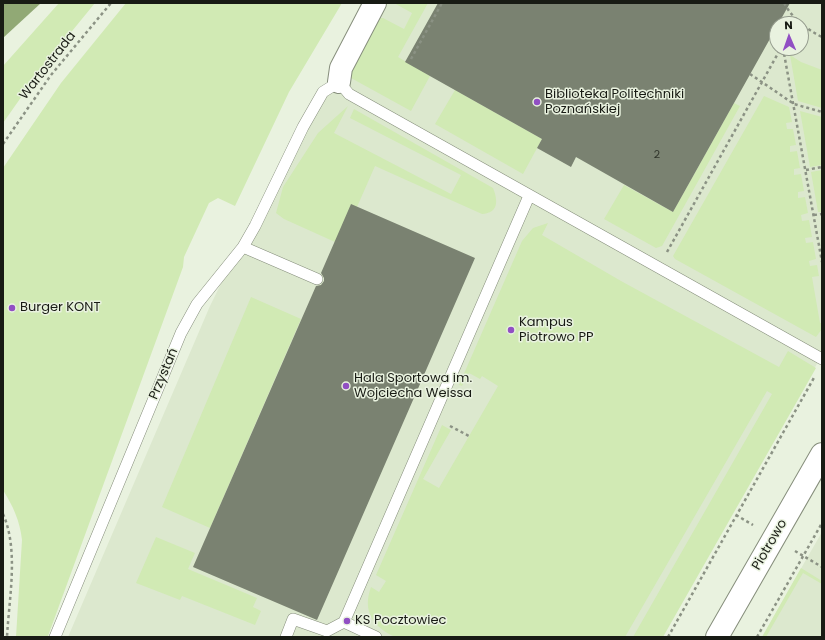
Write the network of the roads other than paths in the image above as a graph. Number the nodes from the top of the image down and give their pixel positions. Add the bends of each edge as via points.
1 (375, 3) edge
2 (339, 82) junction
3 (529, 196) junction
4 (242, 247) junction
5 (317, 279) dead end
6 (821, 364) edge
7 (822, 454) edge
8 (344, 622) junction
9 (55, 637) edge
10 (286, 637) edge
11 (376, 637) edge
12 (717, 637) edge

1 - 2 street via 341,68
2 - 3 lane via 349,94
2 - 4 lane, Przystań via 323,92
3 - 6 lane via 658,267
3 - 8 lane
4 - 5 lane
4 - 9 lane, Przystań via 197,304 181,333
7 - 12 street, Piotrowo
8 - 10 lane via 327,630 293,619
8 - 11 lane

